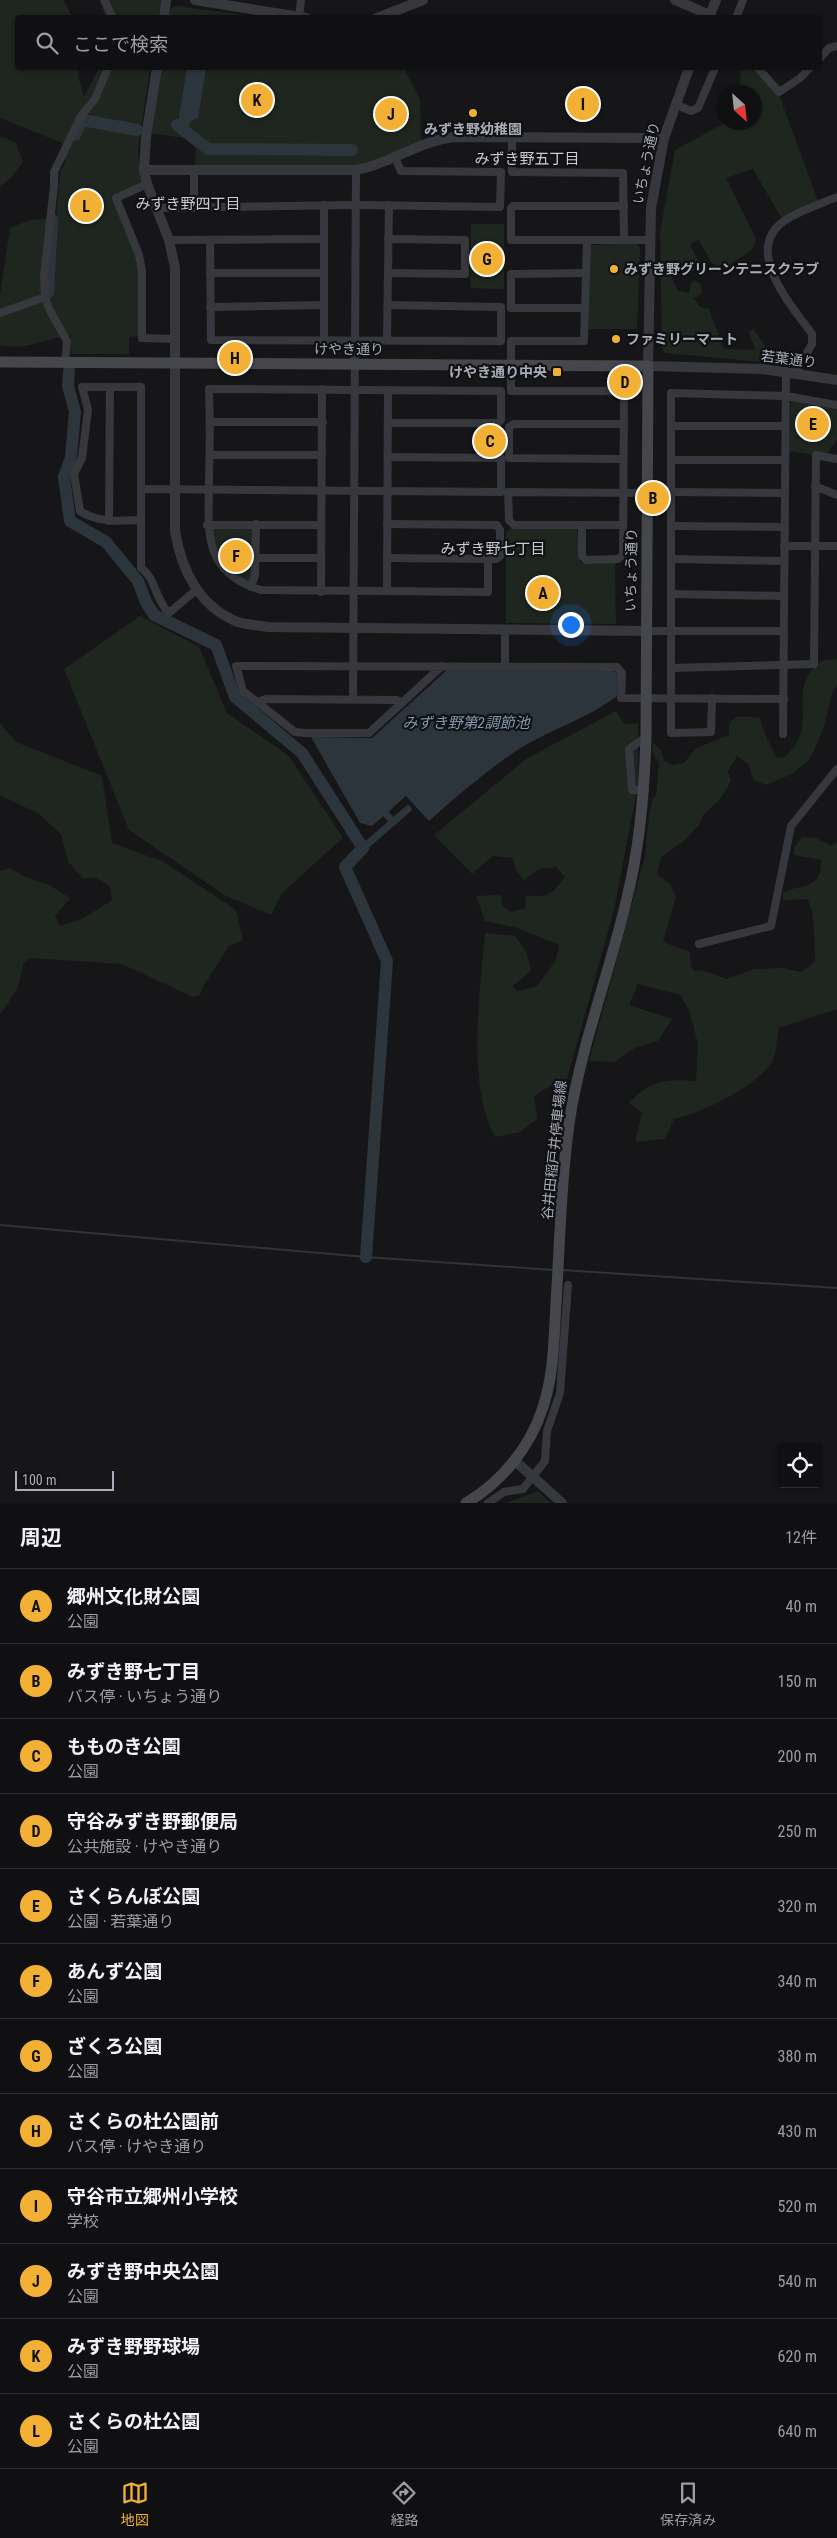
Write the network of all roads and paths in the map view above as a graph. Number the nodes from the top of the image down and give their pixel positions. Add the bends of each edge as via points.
1 (104, 0) edge
2 (166, 0) edge
3 (195, 0) edge
4 (301, 0) edge
5 (423, 0) edge
6 (676, 0) edge
7 (716, 0) edge
8 (743, 0) edge
9 (112, 15) edge
10 (164, 15) edge
11 (290, 15) edge
12 (303, 15) edge
13 (385, 15) edge
14 (707, 15) edge
15 (709, 15) edge
16 (737, 15) edge
17 (837, 46) edge
18 (822, 56) edge
19 (107, 70) edge
20 (156, 70) edge
21 (688, 70) edge
22 (715, 70) edge
23 (760, 70) edge
24 (808, 70) edge
25 (675, 104) junction
26 (512, 137) junction
27 (664, 138) junction
28 (395, 158) junction
29 (194, 169) junction
30 (144, 170) junction
31 (356, 170) junction
32 (147, 184) junction
33 (837, 197) edge
34 (324, 205) junction
35 (356, 205) junction
36 (389, 206) junction
37 (624, 206) junction
38 (157, 208) junction
39 (194, 208) junction
40 (324, 239) junction
41 (388, 239) junction
42 (169, 240) junction
43 (624, 240) junction
44 (649, 240) junction
45 (210, 241) junction
46 (587, 241) junction
47 (210, 273) junction
48 (324, 273) junction
49 (389, 273) junction
50 (586, 274) junction
51 (46, 298) junction
52 (388, 305) junction
53 (324, 306) junction
54 (210, 307) junction
55 (585, 308) junction
56 (0, 313) edge
57 (176, 339) junction
58 (324, 340) junction
59 (355, 340) junction
60 (388, 340) junction
61 (0, 362) edge
62 (65, 362) junction
63 (176, 363) junction
64 (355, 364) junction
65 (511, 366) junction
66 (648, 366) junction
67 (792, 372) junction
68 (837, 380) edge
69 (110, 387) junction
70 (322, 389) junction
71 (355, 389) junction
72 (388, 390) junction
73 (786, 396) junction
74 (837, 405) edge
75 (210, 422) junction
76 (323, 422) junction
77 (388, 423) junction
78 (623, 424) junction
79 (672, 426) junction
80 (785, 426) junction
81 (837, 448) edge
82 (322, 454) junction
83 (210, 455) junction
84 (388, 457) junction
85 (835, 458) edge
86 (623, 459) junction
87 (671, 460) junction
88 (785, 460) junction
89 (815, 486) junction
90 (176, 488) junction
91 (209, 488) junction
92 (141, 489) junction
93 (322, 490) junction
94 (354, 490) junction
95 (387, 491) junction
96 (623, 492) junction
97 (671, 492) junction
98 (647, 493) junction
99 (785, 493) junction
100 (837, 495) edge
101 (140, 520) junction
102 (109, 521) junction
103 (256, 524) junction
104 (387, 524) junction
105 (208, 525) junction
106 (321, 525) junction
107 (582, 526) junction
108 (623, 526) junction
109 (671, 526) junction
110 (785, 526) junction
111 (784, 546) junction
112 (837, 546) edge
113 (815, 547) junction
114 (256, 558) junction
115 (321, 558) junction
116 (387, 558) junction
117 (488, 559) junction
118 (671, 560) junction
119 (784, 560) junction
120 (250, 587) junction
121 (196, 590) junction
122 (387, 591) junction
123 (321, 592) junction
124 (354, 592) junction
125 (671, 594) junction
126 (784, 596) junction
127 (354, 628) junction
128 (505, 629) junction
129 (646, 630) junction
130 (671, 630) junction
131 (784, 631) junction
132 (353, 665) junction
133 (784, 665) junction
134 (442, 666) junction
135 (505, 667) junction
136 (670, 668) junction
137 (646, 698) junction
138 (670, 698) junction
139 (712, 698) junction
140 (353, 699) junction
141 (784, 699) junction
142 (257, 702) junction
143 (402, 703) junction
144 (783, 734) dead end
145 (646, 742) junction
146 (837, 769) edge
147 (644, 790) junction
148 (699, 944) dead end
149 (568, 1285) dead end
150 (514, 1460) junction
151 (534, 1477) junction
152 (466, 1503) edge
153 (488, 1503) edge
154 (562, 1503) edge

1 - 9 street
2 - 10 street
3 - 11 street
4 - 12 street
5 - 13 street
6 - 14 street
7 - 15 street
8 - 16 street
17 - 18 street via 829,48
19 - 51 street via 95,100 81,116 54,172 44,276
20 - 30 street
21 - 25 street, いちょう通り
22 - 25 street via 698,108 691,111
23 - 24 street via 779,92
25 - 27 street, いちょう通り
26 - 27 street
26 - 28 street via 443,138
26 - 37 street via 512,172 623,173
27 - 44 street, いちょう通り
28 - 31 street
28 - 36 street via 401,171 501,172 500,207
29 - 30 street
29 - 31 street
29 - 39 street
30 - 32 street
31 - 35 street
32 - 38 street
32 - 57 street via 116,198 139,255 142,271 142,338
33 - 67 street via 783,222 768,243 774,280 812,334 812,344
34 - 35 street
34 - 39 street
34 - 40 street
35 - 36 street
35 - 59 street
36 - 41 street
37 - 43 street
37 - 46 street via 511,208 511,240
38 - 39 street
38 - 42 street
40 - 45 street
40 - 48 street
41 - 49 street
41 - 49 street via 465,240 465,274
42 - 45 street
42 - 57 street via 175,268
43 - 44 street
43 - 46 street
44 - 66 street, いちょう通り
45 - 47 street
46 - 50 street
47 - 48 street
47 - 54 street
48 - 53 street
49 - 52 street
50 - 55 street
50 - 55 street via 511,274 511,308
51 - 56 street
51 - 62 street via 67,341
52 - 60 street
52 - 60 street via 501,307 501,341
53 - 54 street
53 - 58 street
54 - 58 street via 211,340
55 - 65 street via 584,341 511,341
57 - 63 street
58 - 59 street
59 - 60 street
59 - 64 street
61 - 62 main road, けやき通り
62 - 63 main road, けやき通り
63 - 64 main road, けやき通り
63 - 90 street
64 - 65 main road, けやき通り
64 - 71 street
65 - 66 main road, けやき通り
65 - 78 street via 511,391 624,391
66 - 67 street, 若葉通り via 736,367
66 - 98 main road, いちょう通り
67 - 68 street, 若葉通り
67 - 73 street
69 - 92 street via 142,387
69 - 102 street
69 - 102 street via 82,387 88,410 82,458 74,474 80,511 92,519
70 - 71 street
70 - 75 street via 209,389
70 - 76 street
71 - 72 street
71 - 94 street
72 - 77 street
72 - 77 street via 501,391 501,420 498,423
73 - 74 street
73 - 79 street via 672,393
73 - 80 street
75 - 76 street
75 - 83 street
76 - 82 street
77 - 84 street
78 - 86 street
78 - 86 street via 514,424 509,427 509,458
79 - 80 street
79 - 87 street
80 - 88 street
81 - 85 street
82 - 83 street
82 - 93 street
83 - 91 street
84 - 95 street
84 - 95 street via 501,458 501,484 500,492
85 - 89 street via 816,456
86 - 96 street
87 - 88 street
87 - 97 street
88 - 99 street
89 - 100 street
89 - 113 street
90 - 91 street
90 - 92 street
90 - 121 street via 177,545
91 - 93 street
91 - 105 street
92 - 101 street
93 - 94 street
93 - 106 street
94 - 95 street
94 - 124 street
95 - 104 street
96 - 98 street
96 - 107 street via 508,492 510,524
96 - 108 street
97 - 99 street
97 - 109 street
98 - 129 main road, いちょう通り
99 - 110 street
101 - 102 street
101 - 121 street via 141,568 148,573 160,605 169,612
103 - 105 street
103 - 106 street
103 - 114 street
104 - 116 street
104 - 117 street via 497,525 500,530 500,556
105 - 120 street via 212,549 219,563 230,575
106 - 115 street
107 - 108 street
107 - 108 street via 582,556 586,560 618,559 623,555
109 - 110 street
109 - 118 street
110 - 111 street
111 - 113 street
111 - 119 street
112 - 113 street
113 - 133 street via 814,664
114 - 115 street
114 - 120 street
115 - 123 street
116 - 117 street
116 - 122 street
117 - 122 street via 488,592
118 - 119 street
118 - 125 street
119 - 126 street
120 - 123 street
121 - 127 street via 218,610 238,622 268,627
122 - 124 street
123 - 124 street
124 - 127 street
125 - 126 street
125 - 130 street
126 - 131 street
127 - 128 street
127 - 132 street
128 - 129 street
128 - 135 street
129 - 130 street
129 - 137 main road, いちょう通り
130 - 131 street
130 - 136 street
131 - 133 street
132 - 134 street
132 - 140 street
132 - 142 street via 236,666 243,691
133 - 136 street
133 - 141 street
134 - 135 street
134 - 143 street
135 - 137 street via 617,667 622,673 621,698
136 - 138 street
137 - 138 street
137 - 145 main road, いちょう通り
138 - 139 street
138 - 139 street via 672,733 711,732
139 - 141 street
140 - 142 street via 266,699
140 - 143 street via 396,700
141 - 144 street
142 - 143 street via 295,732 305,733 369,733
145 - 147 main road, 谷井田稲戸井停車場線
145 - 147 street via 629,749 632,790
146 - 148 street via 791,826 771,926
147 - 150 main road, 谷井田稲戸井停車場線 via 639,842 626,903 576,1085 567,1145 550,1378 544,1407
149 - 151 street via 560,1393 547,1431 545,1461
150 - 151 street
150 - 152 main road, 谷井田稲戸井停車場線 via 492,1484
151 - 153 street via 523,1489 504,1492
151 - 154 street

